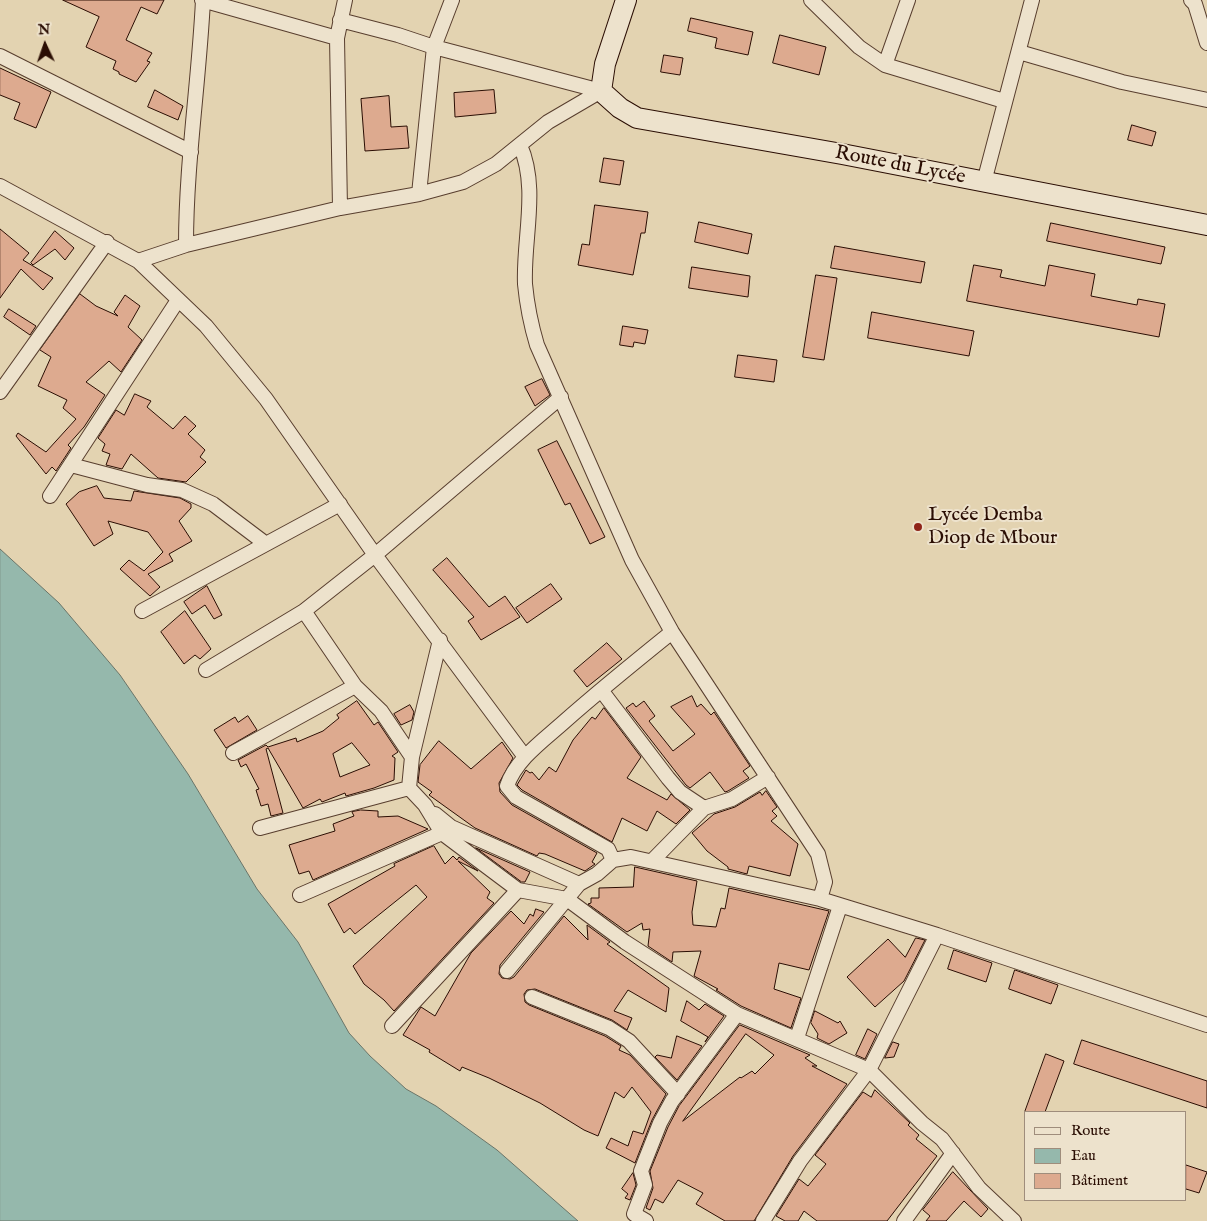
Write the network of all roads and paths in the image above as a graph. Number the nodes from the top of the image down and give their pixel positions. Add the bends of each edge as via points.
1 (203, 0) edge
2 (345, 0) edge
3 (452, 0) edge
4 (626, 0) edge
5 (811, 0) edge
6 (908, 0) edge
7 (1032, 0) edge
8 (1191, 0) edge
9 (340, 20) junction
10 (337, 38) junction
11 (1207, 44) edge
12 (434, 47) junction
13 (1019, 52) junction
14 (0, 56) edge
15 (885, 65) junction
16 (601, 91) junction
17 (1207, 100) edge
18 (1004, 101) junction
19 (520, 146) junction
20 (191, 152) junction
21 (984, 182) junction
22 (3, 192) edge
23 (419, 194) junction
24 (340, 208) junction
25 (1207, 225) edge
26 (107, 242) junction
27 (186, 245) junction
28 (138, 261) junction
29 (178, 300) junction
30 (0, 392) edge
31 (561, 397) junction
32 (71, 465) junction
33 (50, 496) dead end
34 (340, 504) junction
35 (266, 544) junction
36 (375, 555) junction
37 (142, 611) dead end
38 (304, 611) junction
39 (672, 632) junction
40 (440, 640) junction
41 (206, 670) dead end
42 (355, 686) junction
43 (600, 690) junction
44 (233, 754) dead end
45 (525, 756) junction
46 (412, 757) junction
47 (768, 777) junction
48 (409, 788) junction
49 (425, 805) junction
50 (704, 808) junction
51 (260, 828) dead end
52 (442, 833) junction
53 (613, 860) junction
54 (653, 860) junction
55 (579, 884) junction
56 (518, 890) junction
57 (300, 895) dead end
58 (567, 899) junction
59 (820, 899) junction
60 (840, 906) junction
61 (937, 935) junction
62 (507, 971) dead end
63 (532, 997) dead end
64 (737, 1014) junction
65 (1207, 1025) edge
66 (392, 1026) dead end
67 (797, 1038) junction
68 (869, 1070) junction
69 (678, 1094) junction
70 (953, 1153) junction
71 (646, 1221) edge
72 (763, 1221) edge
73 (904, 1221) edge
74 (1014, 1221) edge

1 - 10 street
1 - 20 street
2 - 9 street
3 - 12 street
4 - 16 main road via 605,64
5 - 15 street via 859,47
6 - 15 street
7 - 13 street
8 - 11 street
9 - 10 street
9 - 12 street
10 - 24 street
12 - 16 street
12 - 23 street
13 - 17 street via 1122,82
13 - 18 street
14 - 20 street
15 - 18 street
16 - 19 street via 548,122
16 - 21 main road, Route du Lycée via 620,108 638,118
18 - 21 street
19 - 23 street via 463,182
19 - 31 street via 526,159 529,184 525,283 529,316 537,345
20 - 27 street
21 - 25 main road, Route du Lycée
22 - 26 street
23 - 24 street
24 - 27 street
26 - 28 street
26 - 30 street
27 - 28 street
28 - 29 street
29 - 32 street
29 - 34 street via 206,326 266,399
31 - 36 street
31 - 39 street via 632,560
32 - 33 street
32 - 35 street via 146,485 182,490 212,504
34 - 35 street
34 - 36 street
35 - 37 street
36 - 38 street
36 - 40 street
38 - 41 street
38 - 42 street
39 - 43 street
39 - 47 street
40 - 45 street
40 - 46 street
42 - 44 street
42 - 46 street via 381,711
43 - 45 street
43 - 50 street via 674,785
45 - 53 street via 507,786 516,797 608,849
46 - 48 street
47 - 50 street via 732,800
47 - 59 street via 818,854 825,882
48 - 49 street
48 - 51 street
49 - 52 street
49 - 55 street via 451,827
50 - 54 street
52 - 56 street
52 - 57 street
53 - 54 street via 631,857
53 - 55 street
54 - 59 street
55 - 58 street
56 - 58 street
56 - 66 street
58 - 62 street
58 - 64 street via 625,942
59 - 60 street
60 - 61 street
60 - 67 street
61 - 65 street
61 - 68 street
63 - 69 street via 609,1028 629,1041
64 - 67 street
64 - 69 street
67 - 68 street
68 - 70 street
68 - 72 street via 800,1161
69 - 71 street via 660,1123 641,1171 645,1185 634,1214
70 - 73 street
70 - 74 street via 979,1188

